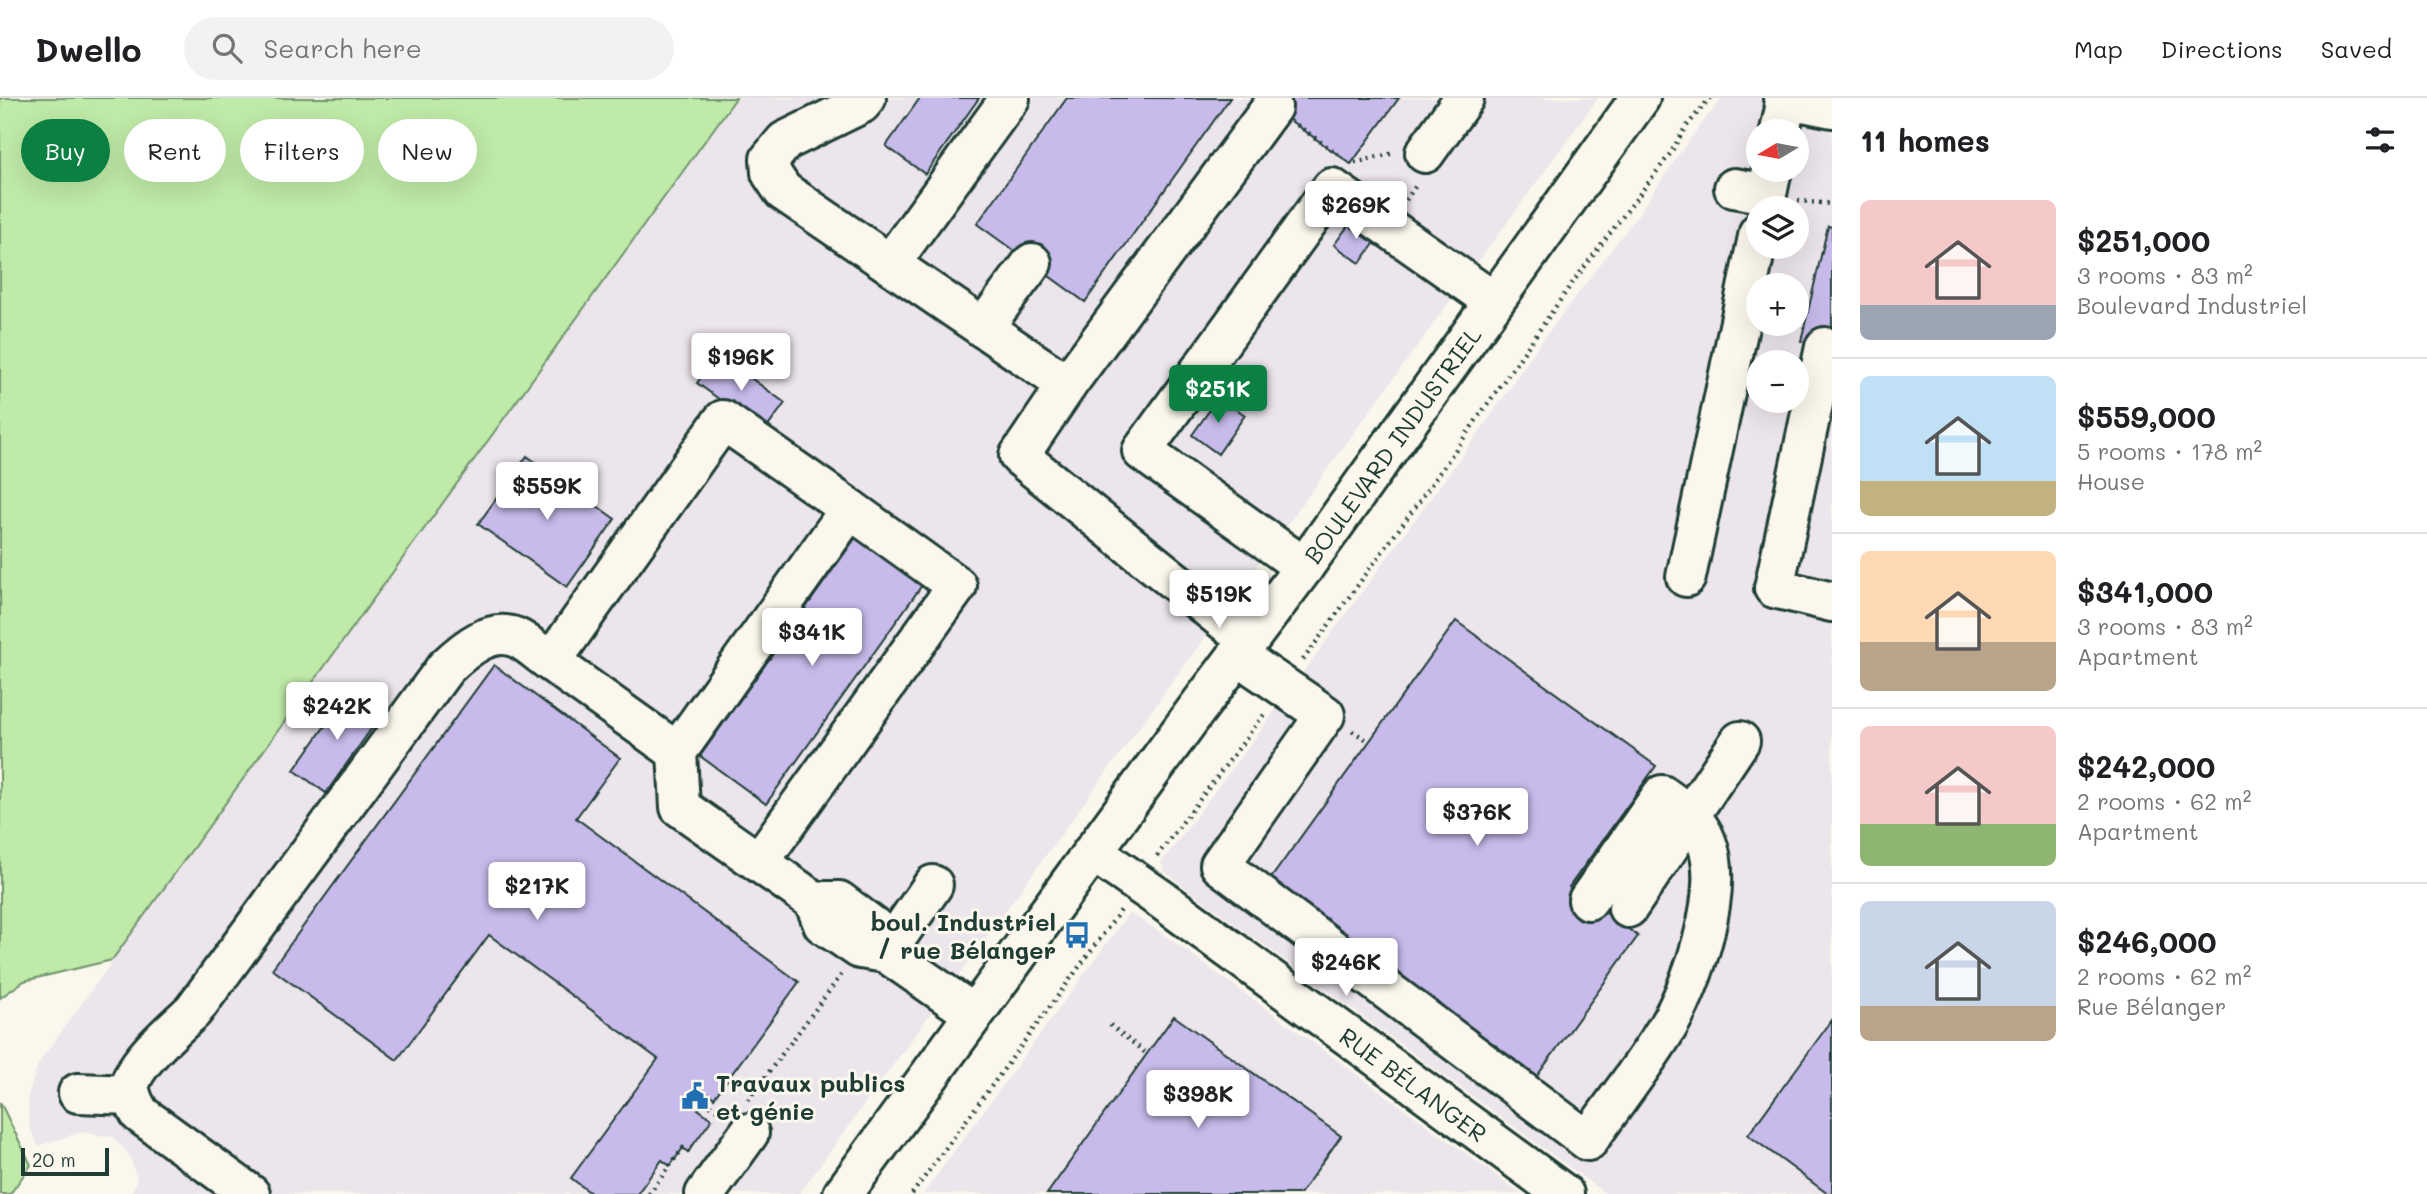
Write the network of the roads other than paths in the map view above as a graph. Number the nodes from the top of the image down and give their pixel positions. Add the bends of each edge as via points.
1 (866, 98) edge
2 (1010, 98) edge
3 (1464, 98) edge
4 (1640, 98) edge
5 (1785, 98) edge
6 (1272, 107) road end
7 (1832, 108) edge
8 (1782, 119) edge
9 (1421, 168) road end
10 (1753, 259) edge
11 (890, 264) junction
12 (1032, 264) dead end
13 (1493, 301) junction
14 (983, 328) junction
15 (1825, 347) dead end
16 (1068, 385) junction
17 (850, 509) junction
18 (1304, 567) junction
19 (1686, 577) dead end
20 (1832, 601) edge
21 (1243, 648) junction
22 (551, 662) junction
23 (1740, 741) dead end
24 (677, 752) junction
25 (1691, 816) junction
26 (1093, 852) junction
27 (759, 862) junction
28 (933, 885) dead end
29 (1588, 900) dead end
30 (1628, 908) dead end
31 (886, 953) junction
32 (974, 1014) junction
33 (78, 1093) dead end
34 (131, 1095) junction
35 (741, 1122) road end
36 (1588, 1141) junction
37 (1559, 1190) edge
38 (250, 1194) edge
39 (705, 1194) edge
40 (843, 1194) edge

1 - 11 street via 785,141 770,159 771,173 783,191
2 - 11 street
3 - 9 street
4 - 13 street, BOULEVARD INDUSTRIEL
5 - 7 street
5 - 8 street
6 - 16 street
10 - 19 street
11 - 14 street
12 - 14 street
13 - 18 street, BOULEVARD INDUSTRIEL
13 - 18 street via 1332,188 1142,451
14 - 16 street
15 - 20 street via 1774,588
16 - 21 street via 1018,456
17 - 22 street via 723,420 603,562
17 - 24 street
17 - 27 street via 957,586
18 - 21 street, BOULEVARD INDUSTRIEL
21 - 26 street, BOULEVARD INDUSTRIEL
21 - 36 street via 1325,716 1220,865
22 - 24 street
22 - 34 street via 509,635 475,644 446,667 363,760 193,1011 159,1041 132,1079
23 - 25 street
24 - 27 street via 680,807
25 - 29 street via 1662,795
25 - 30 street
25 - 36 street via 1707,841 1712,872 1705,935 1668,1025
26 - 32 street, BOULEVARD INDUSTRIEL
26 - 37 street, RUE BÉLANGER
27 - 31 street via 814,901 839,901 875,928
28 - 31 street
31 - 32 street
32 - 40 street, BOULEVARD INDUSTRIEL
33 - 34 street
34 - 38 street via 140,1114
35 - 39 street
36 - 37 street

